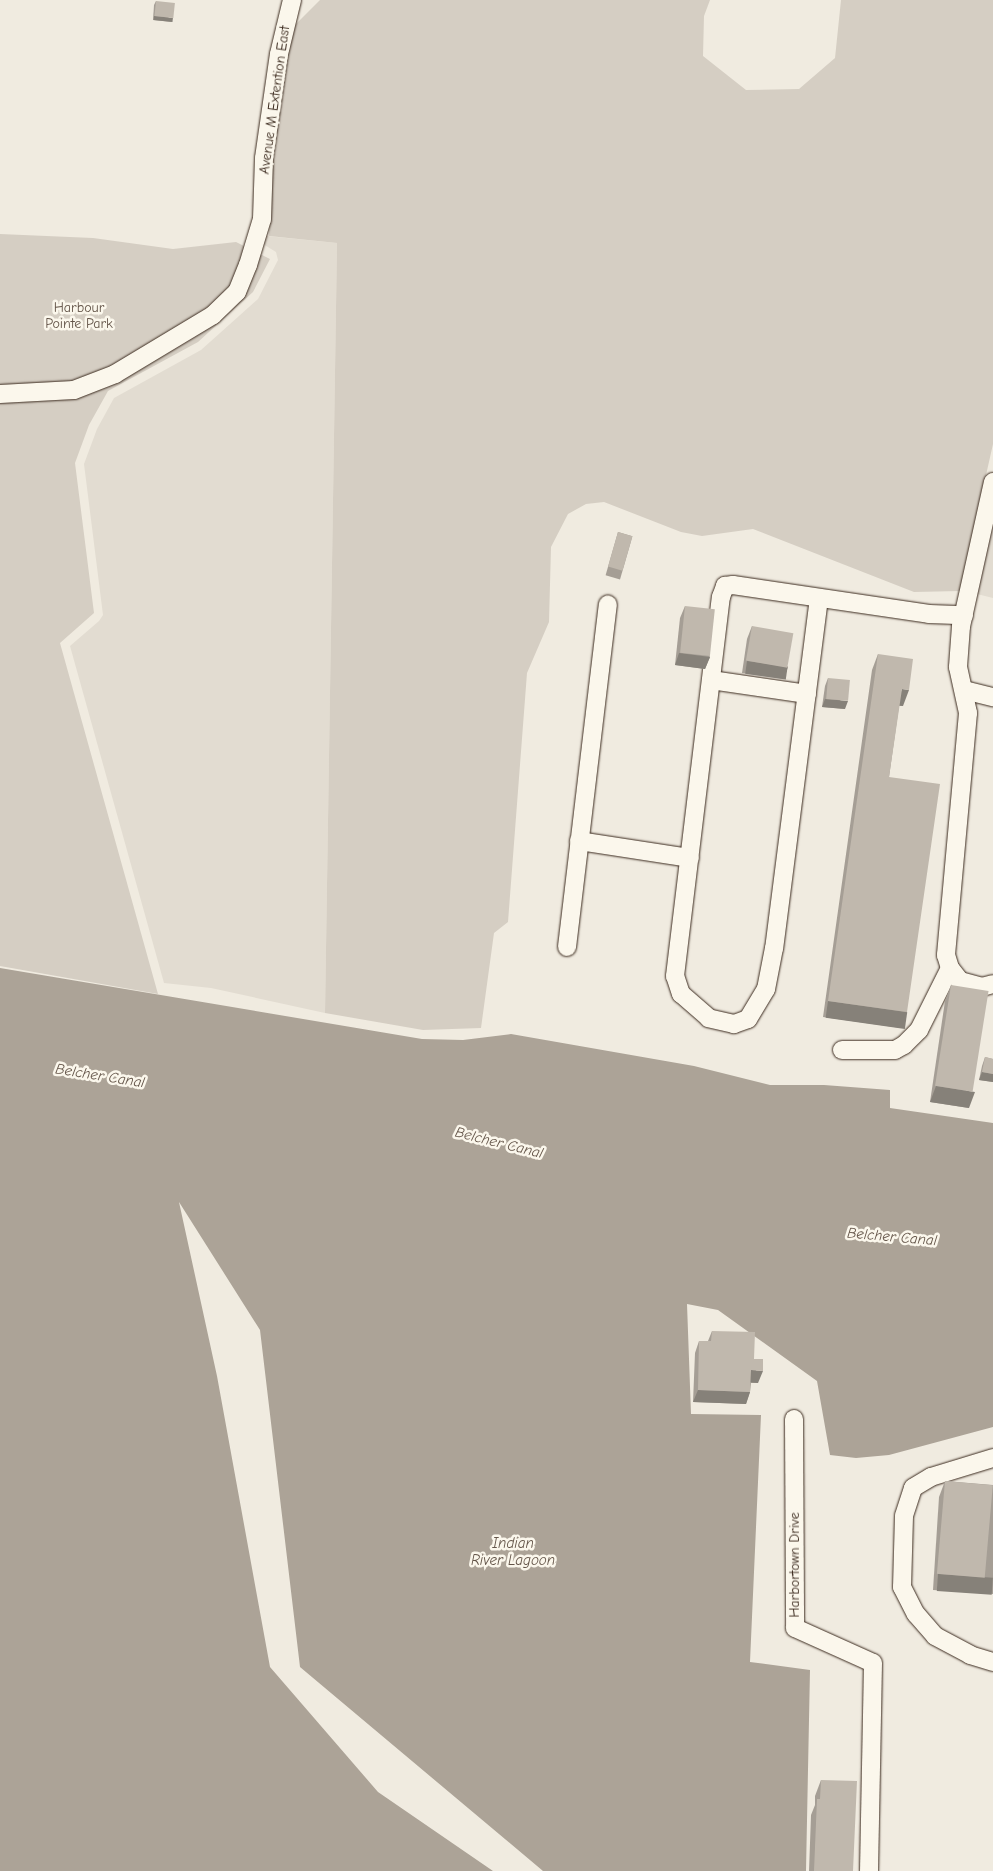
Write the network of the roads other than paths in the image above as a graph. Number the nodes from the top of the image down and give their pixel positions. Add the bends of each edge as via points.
1 (292, 0) edge
2 (0, 394) edge
3 (993, 482) edge
4 (819, 598) junction
5 (608, 604) dead end
6 (962, 621) junction
7 (711, 680) junction
8 (964, 690) junction
9 (807, 694) junction
10 (993, 697) edge
11 (579, 841) junction
12 (690, 858) junction
13 (567, 946) dead end
14 (950, 968) junction
15 (993, 984) edge
16 (842, 1050) dead end
17 (794, 1419) dead end
18 (993, 1458) edge
19 (993, 1662) edge
20 (869, 1871) edge

1 - 2 street, Avenue M Extention East via 279,54 264,158 262,219 237,292 213,315 115,374 74,390
3 - 6 street
4 - 6 street
4 - 7 street via 725,586
4 - 9 street
5 - 11 street
6 - 8 street via 958,666
7 - 9 street
7 - 12 street
8 - 10 street
8 - 14 street via 968,713 946,955
9 - 12 street via 766,989 748,1019 734,1024 709,1018 680,994 675,976
11 - 12 street
11 - 13 street
14 - 15 street via 960,981 982,986
14 - 16 street via 919,1030 904,1045 895,1050
17 - 20 street, Harbortown Drive via 795,1628 873,1663
18 - 19 street via 931,1477 913,1488 904,1516 902,1586 916,1614 935,1636 970,1655

